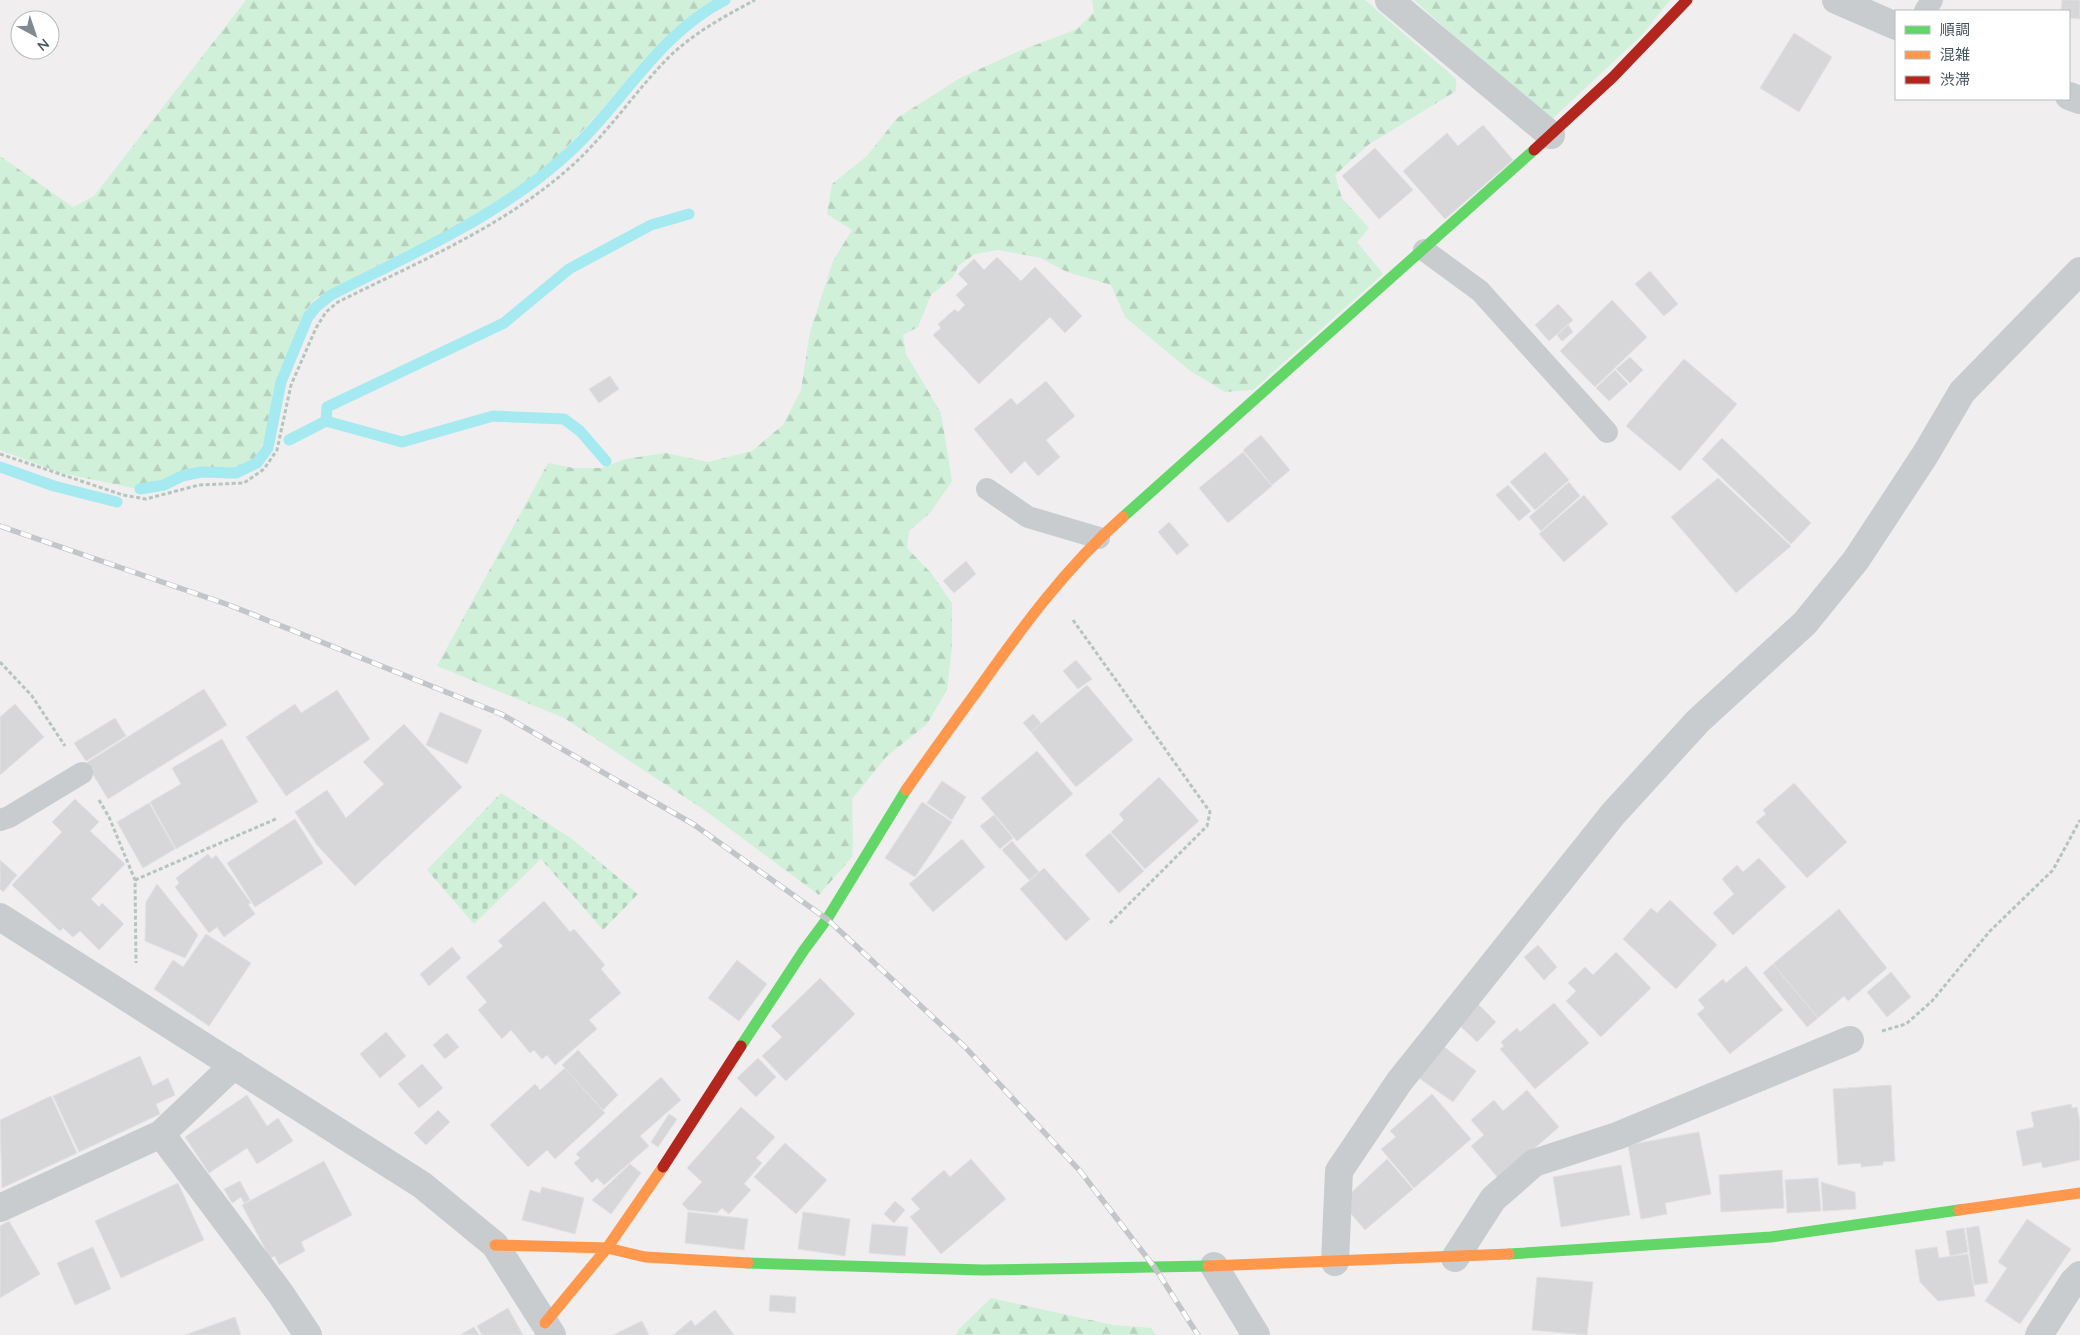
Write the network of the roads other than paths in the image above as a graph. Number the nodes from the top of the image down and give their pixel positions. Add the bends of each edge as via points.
1 (1389, 0) edge
2 (1686, 0) edge
3 (1836, 0) edge
4 (1895, 26) edge
5 (1551, 135) junction
6 (1424, 250) junction
7 (2080, 271) edge
8 (1607, 432) dead end
9 (987, 489) dead end
10 (1099, 538) junction
11 (82, 773) road end
12 (0, 820) edge
13 (0, 918) edge
14 (1850, 1040) road end
15 (234, 1065) junction
16 (161, 1134) junction
17 (2080, 1193) edge
18 (0, 1208) edge
19 (495, 1245) junction
20 (607, 1248) junction
21 (1455, 1258) junction
22 (1335, 1262) junction
23 (1214, 1266) junction
24 (2080, 1275) edge
25 (548, 1329) edge
26 (308, 1335) edge
27 (1256, 1335) edge
28 (2039, 1335) edge

1 - 5 street
2 - 5 street via 1649,44
3 - 4 street
5 - 6 street
6 - 8 lane via 1480,291
6 - 10 street
7 - 22 street via 1962,392 1856,560 1805,623 1698,721 1614,814 1399,1082 1339,1171
9 - 10 lane via 1028,517
10 - 20 street via 1004,653 907,789 827,920
11 - 12 lane
13 - 15 street
14 - 21 street via 1617,1136 1534,1163 1493,1199
15 - 16 street
15 - 19 street via 422,1185
16 - 18 street
16 - 26 street
17 - 21 street via 1771,1237
19 - 20 street
19 - 25 street
20 - 23 street via 645,1257 713,1262 973,1270
20 - 25 street
21 - 22 street
22 - 23 street
23 - 27 street
24 - 28 street

